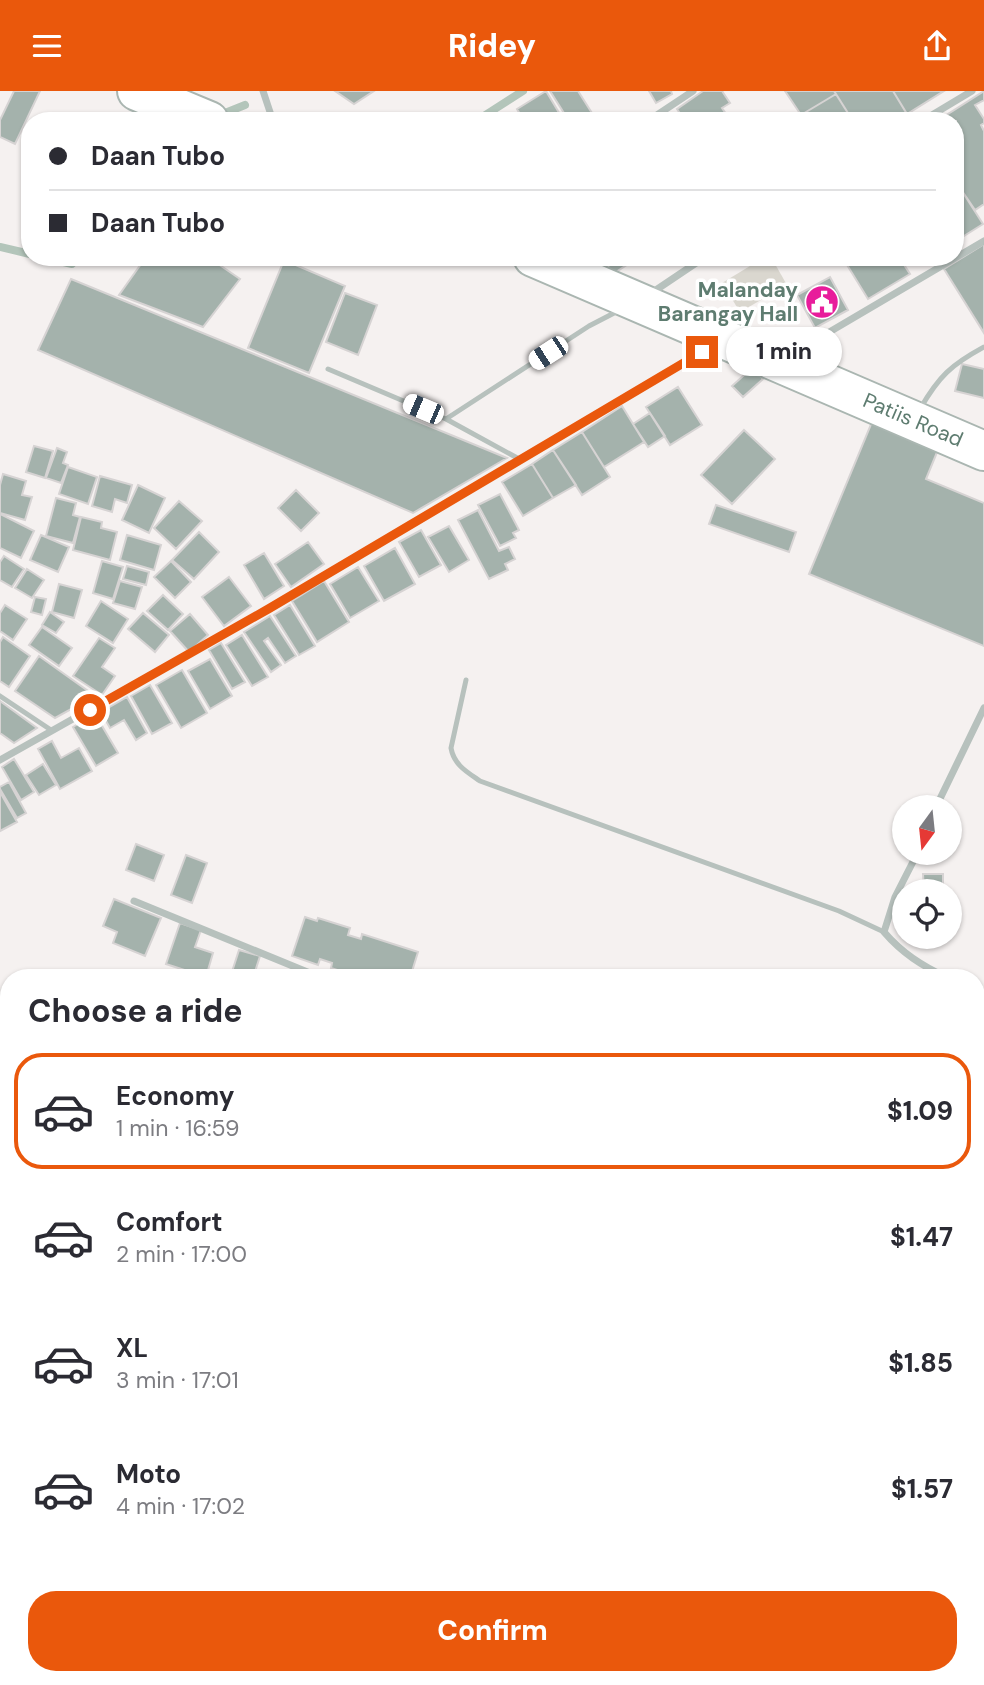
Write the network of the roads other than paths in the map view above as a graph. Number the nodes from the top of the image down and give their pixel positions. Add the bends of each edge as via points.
1 (137, 91) edge
2 (263, 91) edge
3 (693, 91) edge
4 (972, 91) edge
5 (187, 112) edge
6 (270, 112) edge
7 (662, 112) edge
8 (937, 112) edge
9 (984, 241) edge
10 (964, 253) edge
11 (554, 266) edge
12 (691, 266) edge
13 (941, 266) edge
14 (637, 302) junction
15 (725, 339) junction
16 (984, 347) edge
17 (778, 362) junction
18 (328, 369) dead end
19 (446, 419) junction
20 (914, 420) junction
21 (984, 451) edge
22 (521, 460) junction
23 (466, 680) dead end
24 (0, 696) edge
25 (984, 708) edge
26 (51, 730) junction
27 (0, 760) edge
28 (942, 795) edge
29 (911, 865) edge
30 (135, 901) dead end
31 (884, 932) junction
32 (300, 969) edge
33 (929, 969) edge

1 - 5 street
2 - 6 street
3 - 7 street
4 - 8 street
9 - 10 street
11 - 14 street, Patiis Road
12 - 14 street
13 - 17 street
14 - 15 street, Patiis Road
14 - 19 lane via 589,326
15 - 17 street, Patiis Road
15 - 22 street
16 - 20 lane via 951,366
17 - 20 street, Patiis Road
18 - 19 lane
19 - 22 lane
20 - 21 street, Patiis Road
22 - 26 street via 259,615
23 - 31 lane via 452,758 480,781 839,911
24 - 26 lane
25 - 28 street
26 - 27 street
29 - 31 street
30 - 32 street
31 - 33 street via 900,950

